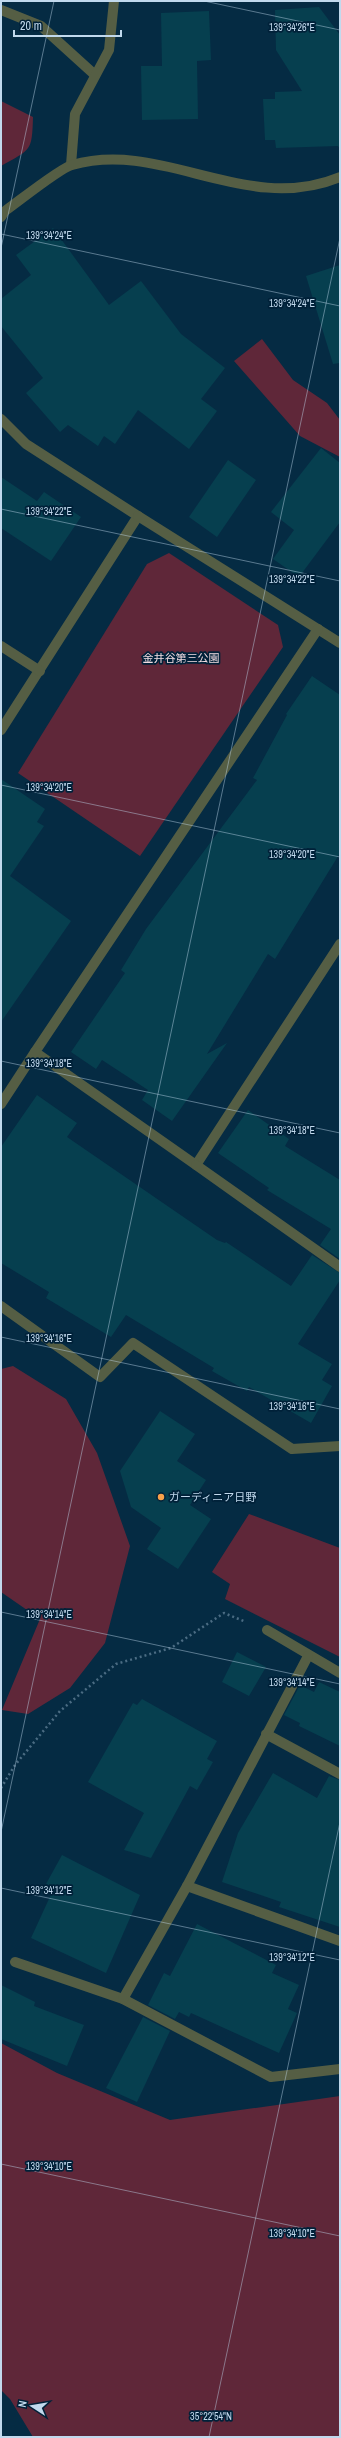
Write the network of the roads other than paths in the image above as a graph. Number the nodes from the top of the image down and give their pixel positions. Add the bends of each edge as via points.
1 (114, 1) edge
2 (1, 10) edge
3 (95, 75) junction
4 (71, 165) junction
5 (340, 177) edge
6 (1, 217) edge
7 (1, 419) edge
8 (138, 516) junction
9 (318, 629) junction
10 (340, 644) edge
11 (1, 646) edge
12 (40, 671) junction
13 (1, 730) edge
14 (340, 944) edge
15 (35, 1052) junction
16 (1, 1104) edge
17 (196, 1165) junction
18 (340, 1267) edge
19 (1, 1306) edge
20 (340, 1446) edge
21 (267, 1630) road end
22 (308, 1656) junction
23 (340, 1673) edge
24 (266, 1734) junction
25 (340, 1774) edge
26 (187, 1886) junction
27 (340, 1941) edge
28 (16, 1962) dead end
29 (123, 2000) junction
30 (340, 2069) edge

1 - 3 street via 109,50
2 - 3 street via 42,26
3 - 4 street via 76,114
4 - 5 street via 121,158 240,185 287,190 320,185
4 - 6 street via 4,211
7 - 8 street via 26,444
8 - 9 street
8 - 12 street
9 - 10 street
9 - 15 street
11 - 12 street
12 - 13 street
14 - 17 street
15 - 16 street
15 - 17 street
17 - 18 street
19 - 20 street via 100,1377 133,1343 292,1449
21 - 22 street
22 - 23 street
22 - 24 street
24 - 25 street
24 - 26 street
26 - 27 street
26 - 29 street
28 - 29 street
29 - 30 street via 271,2077

